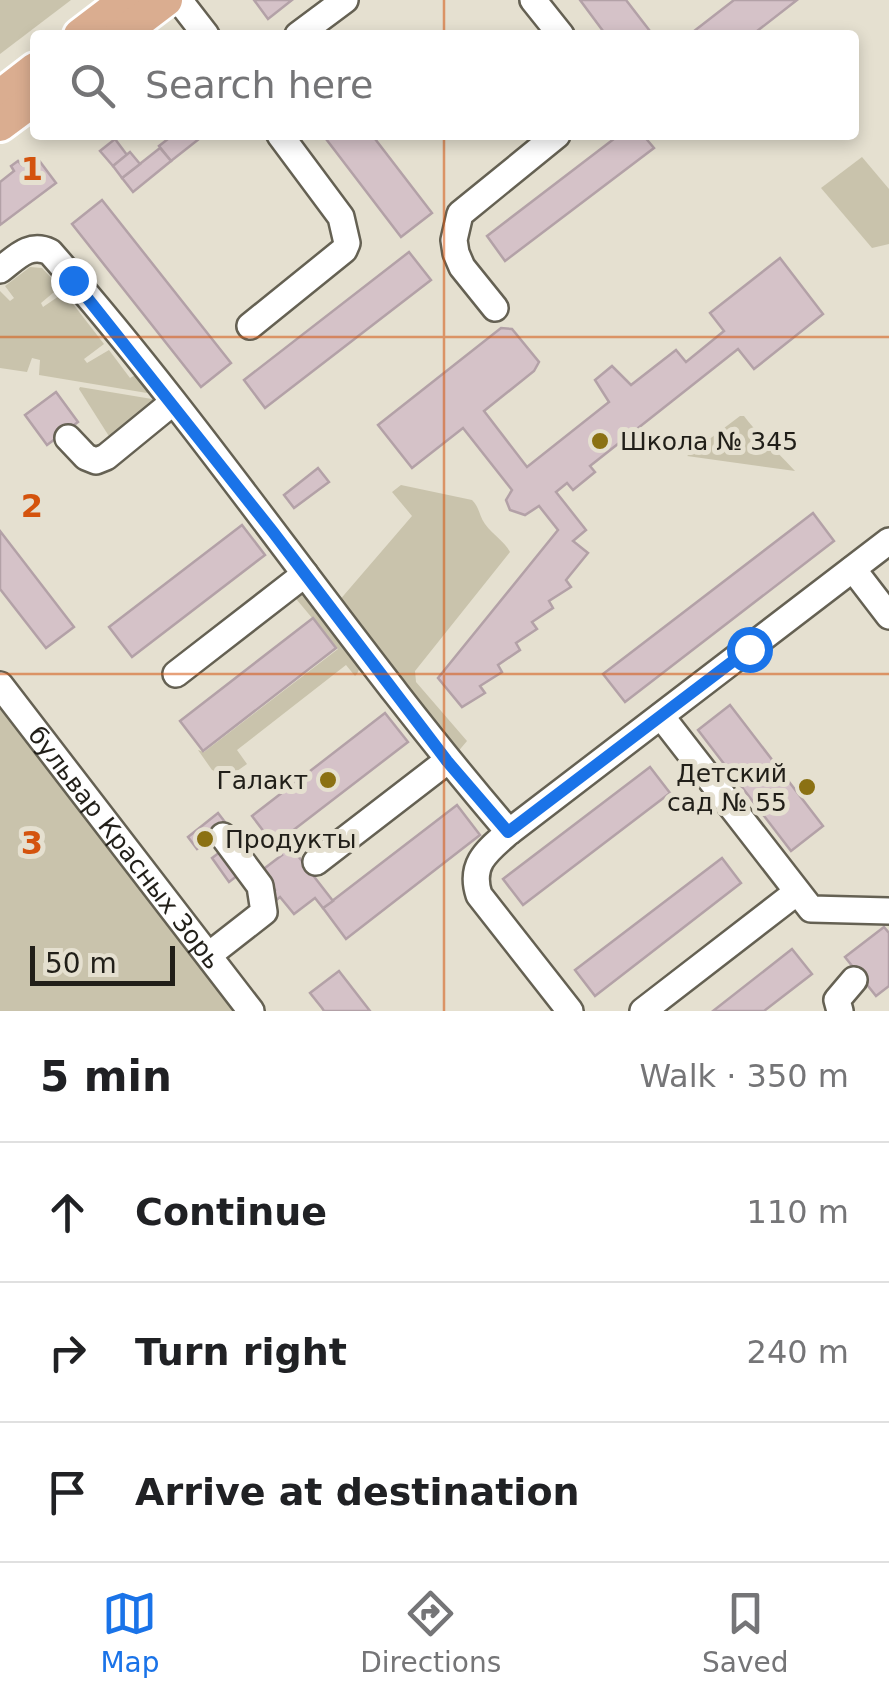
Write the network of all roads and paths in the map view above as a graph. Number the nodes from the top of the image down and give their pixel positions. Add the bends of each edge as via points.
1 (126, 0) edge
2 (166, 0) edge
3 (179, 0) edge
4 (345, 0) edge
5 (533, 0) edge
6 (87, 30) edge
7 (127, 30) edge
8 (202, 30) edge
9 (305, 30) edge
10 (557, 30) edge
11 (30, 73) edge
12 (0, 96) edge
13 (30, 103) edge
14 (0, 125) edge
15 (284, 140) edge
16 (550, 140) edge
17 (0, 270) edge
18 (495, 308) dead end
19 (250, 326) dead end
20 (172, 404) junction
21 (68, 438) dead end
22 (889, 541) edge
23 (853, 569) junction
24 (305, 574) junction
25 (889, 616) edge
26 (176, 674) dead end
27 (0, 686) edge
28 (661, 716) junction
29 (447, 761) junction
30 (508, 832) junction
31 (224, 836) dead end
32 (316, 862) dead end
33 (798, 892) junction
34 (889, 912) edge
35 (209, 955) junction
36 (854, 980) dead end
37 (251, 1011) edge
38 (570, 1011) edge
39 (644, 1011) edge
40 (840, 1011) edge

1 - 6 main road
2 - 7 main road
3 - 8 street
4 - 9 street
5 - 10 street
11 - 12 main road
13 - 14 main road
15 - 19 street via 341,217 347,243
16 - 18 street via 460,214 456,253
17 - 20 street via 28,250 50,252
20 - 21 street via 96,461
20 - 24 street
22 - 23 street
23 - 25 street
23 - 28 street
24 - 26 street
24 - 29 street
27 - 35 street, бульвар Красных Зорь
28 - 30 street
28 - 33 street
29 - 30 street
29 - 32 street
30 - 38 street via 480,858 479,894
31 - 35 street via 260,886 264,912
33 - 34 street via 811,909
33 - 39 street
35 - 37 street, бульвар Красных Зорь
36 - 40 street via 836,1000

